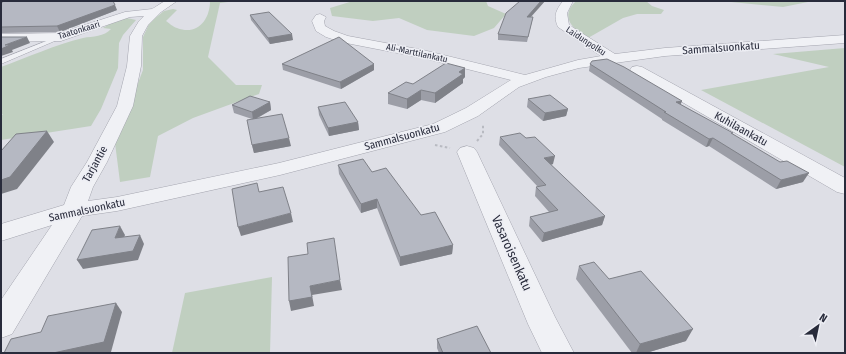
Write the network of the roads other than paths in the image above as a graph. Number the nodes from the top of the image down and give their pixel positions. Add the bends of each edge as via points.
1 (172, 1) edge
2 (568, 1) edge
3 (155, 12) junction
4 (320, 17) dead end
5 (61, 37) junction
6 (1, 38) edge
7 (845, 39) edge
8 (613, 58) junction
9 (1, 62) edge
10 (637, 70) dead end
11 (525, 79) junction
12 (467, 152) road end
13 (845, 187) edge
14 (74, 210) junction
15 (1, 233) edge
16 (1, 325) edge
17 (558, 353) edge

1 - 3 street, Tarjantie
2 - 8 street, Laidunpolku via 562,10 560,20 564,27
3 - 5 street, Taatonkaari via 129,14
3 - 14 street, Tarjantie via 143,23 136,36 134,66 125,106 82,188
4 - 11 street, Ali-Marttilankatu via 320,28 345,39 423,54
5 - 6 street, Taatonkaari
5 - 9 lane
7 - 8 street, Sammalsuonkatu
8 - 11 street, Sammalsuonkatu
10 - 13 street, Kuhilaankatu
11 - 14 street, Sammalsuonkatu via 472,112 439,128 280,169 116,204
12 - 17 street, Vasaroisenkatu
14 - 15 street, Sammalsuonkatu
14 - 16 street, Tarjantie

